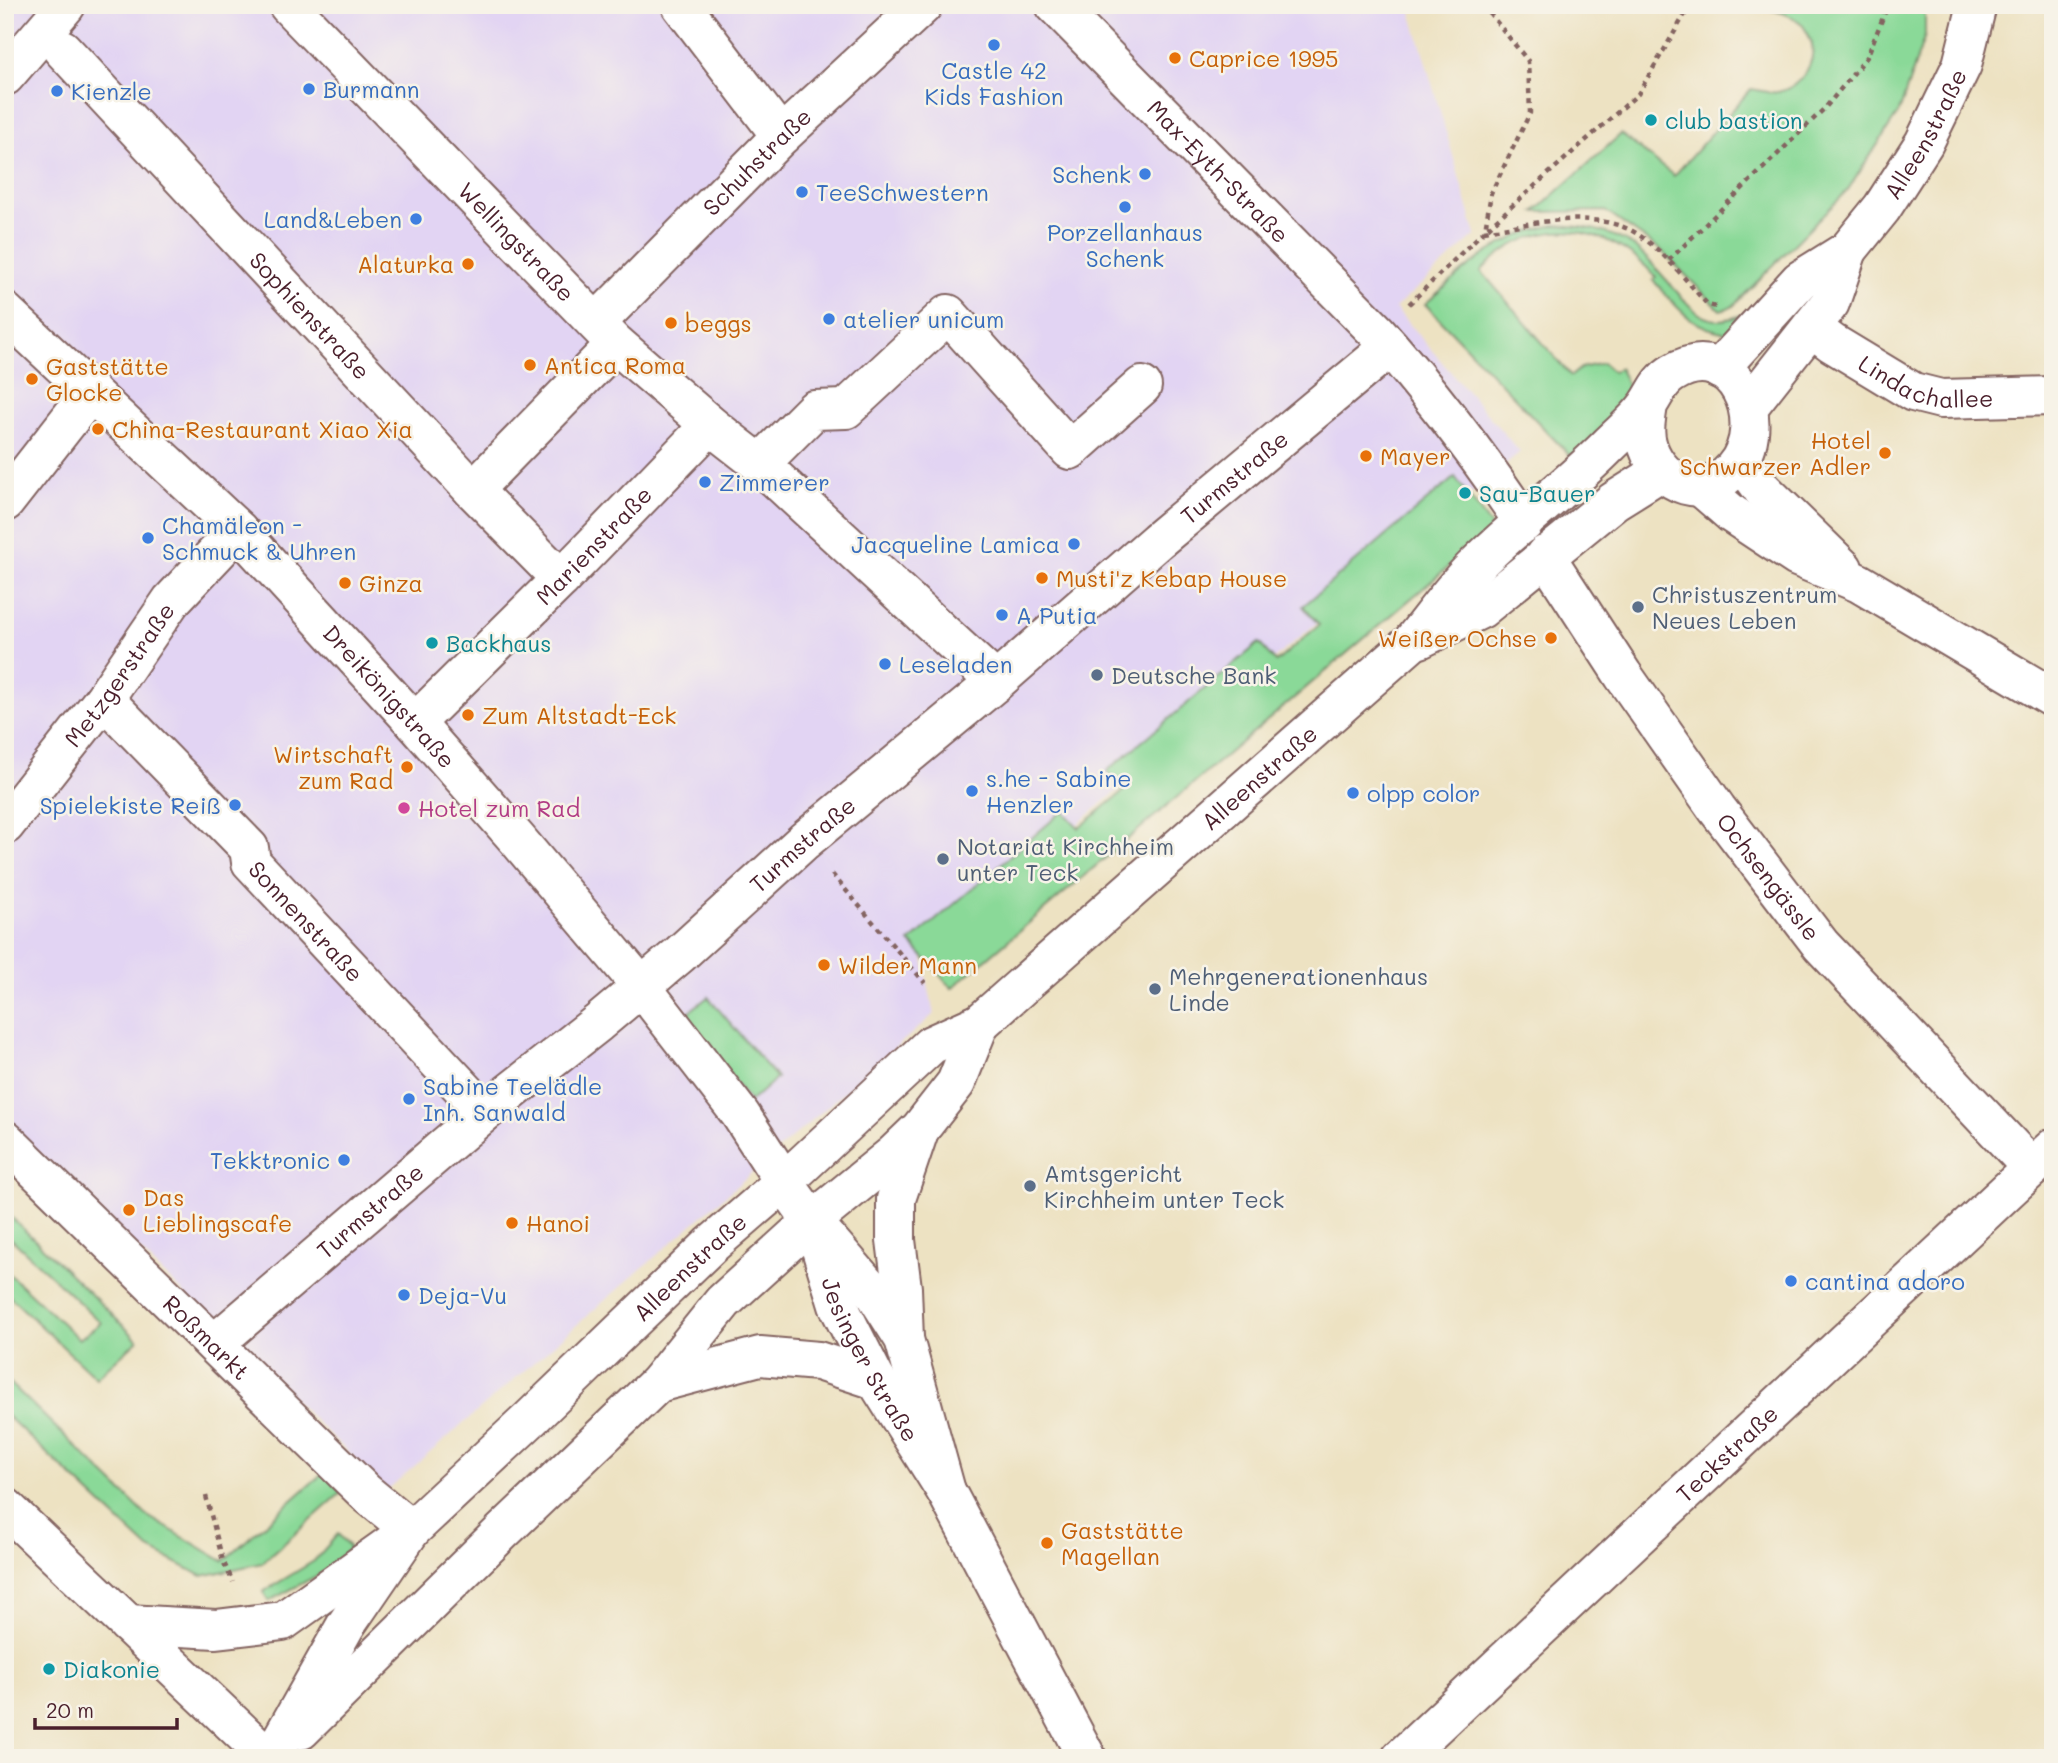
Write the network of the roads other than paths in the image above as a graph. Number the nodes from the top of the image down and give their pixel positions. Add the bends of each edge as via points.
1 (66, 5) edge
2 (288, 5) edge
3 (681, 5) edge
4 (923, 5) edge
5 (1977, 5) edge
6 (1061, 7) edge
7 (62, 49) dead end
8 (5, 76) edge
9 (781, 136) junction
10 (1848, 250) junction
11 (5, 312) edge
12 (1812, 328) junction
13 (606, 333) junction
14 (1384, 340) junction
15 (1719, 369) junction
16 (1142, 386) dead end
17 (91, 391) junction
18 (2053, 396) edge
19 (1648, 405) junction
20 (1749, 406) junction
21 (710, 425) junction
22 (1741, 460) junction
23 (760, 464) junction
24 (1662, 471) junction
25 (1702, 487) junction
26 (473, 489) junction
27 (5, 502) edge
28 (1524, 523) junction
29 (238, 530) junction
30 (1545, 555) junction
31 (561, 579) junction
32 (1859, 583) junction
33 (1411, 643) junction
34 (996, 682) junction
35 (2053, 698) edge
36 (104, 699) junction
37 (415, 723) junction
38 (5, 825) edge
39 (641, 986) junction
40 (980, 1023) junction
41 (485, 1112) junction
42 (920, 1129) junction
43 (5, 1140) edge
44 (2043, 1158) edge
45 (784, 1182) junction
46 (813, 1221) junction
47 (904, 1339) junction
48 (214, 1345) junction
49 (876, 1380) junction
50 (658, 1383) junction
51 (946, 1491) junction
52 (5, 1507) edge
53 (411, 1530) junction
54 (128, 1624) junction
55 (271, 1758) edge
56 (1087, 1758) edge
57 (1401, 1758) edge

1 - 8 street
2 - 13 street, Wellingstraße
3 - 9 street
4 - 9 street, Schuhstraße
5 - 10 street, Alleenstraße via 1962,65 1924,143
6 - 14 street, Max-Eyth-Straße
7 - 26 street, Sophienstraße
9 - 13 street, Schuhstraße
10 - 12 street, Alleenstraße via 1830,303
10 - 15 street, Alleenstraße via 1800,280
11 - 17 street, Dreikönigstraße
12 - 18 street, Lindachallee via 1913,392 1941,399
12 - 20 street, Alleenstraße
13 - 21 street, Wellingstraße
13 - 26 street, Schuhstraße
14 - 28 street, Max-Eyth-Straße via 1474,450
14 - 34 street, Turmstraße
15 - 19 street, Alleenstraße via 1701,363 1687,365 1660,383
15 - 20 street via 1740,387
16 - 23 street via 1070,450 948,314 846,409 814,410
17 - 27 street
17 - 29 street, Dreikönigstraße
19 - 24 street via 1647,444
19 - 28 street, Alleenstraße
20 - 22 street via 1748,442
21 - 23 street, Wellingstraße
21 - 31 street, Marienstraße
22 - 25 street via 1717,483
22 - 32 street via 1762,489
23 - 34 street, Wellingstraße
24 - 25 street via 1675,482
24 - 30 street, Alleenstraße via 1614,501
25 - 32 street via 1732,514 1797,557
26 - 31 street, Sophienstraße
28 - 33 street, Alleenstraße via 1471,570
29 - 36 street, Metzgerstraße via 171,601
29 - 37 street, Dreikönigstraße
30 - 33 street, Alleenstraße via 1481,609
30 - 44 street, Ochsengässle via 1717,809 1821,945
31 - 37 street, Marienstraße
32 - 35 street
33 - 40 street, Alleenstraße
34 - 39 street, Turmstraße via 804,841
36 - 38 street, Metzgerstraße
36 - 41 street, Sonnenstraße via 249,848 251,862
37 - 39 street, Dreikönigstraße
39 - 41 street, Turmstraße
39 - 45 street, Dreikönigstraße via 740,1114
40 - 42 street, Alleenstraße via 956,1083
40 - 45 street, Alleenstraße via 931,1045
41 - 48 street, Turmstraße
42 - 46 street, Alleenstraße
42 - 47 street, Jesinger Straße via 896,1199
43 - 48 street, Roßmarkt
44 - 57 street, Teckstraße
45 - 46 street, Jesinger Straße
45 - 53 street, Alleenstraße via 711,1245
46 - 47 street, Jesinger Straße via 876,1295
46 - 49 street, Jesinger Straße via 838,1305
46 - 50 street, Alleenstraße via 723,1302
47 - 51 street, Jesinger Straße
48 - 53 street, Roßmarkt via 366,1493
49 - 50 street, Alleenstraße via 818,1361 760,1356
49 - 51 street, Jesinger Straße
50 - 55 street, Alleenstraße
51 - 56 street, Jesinger Straße
52 - 54 street
53 - 54 street, Alleenstraße via 283,1621 216,1629
53 - 55 street, Alleenstraße via 346,1625
54 - 55 street

